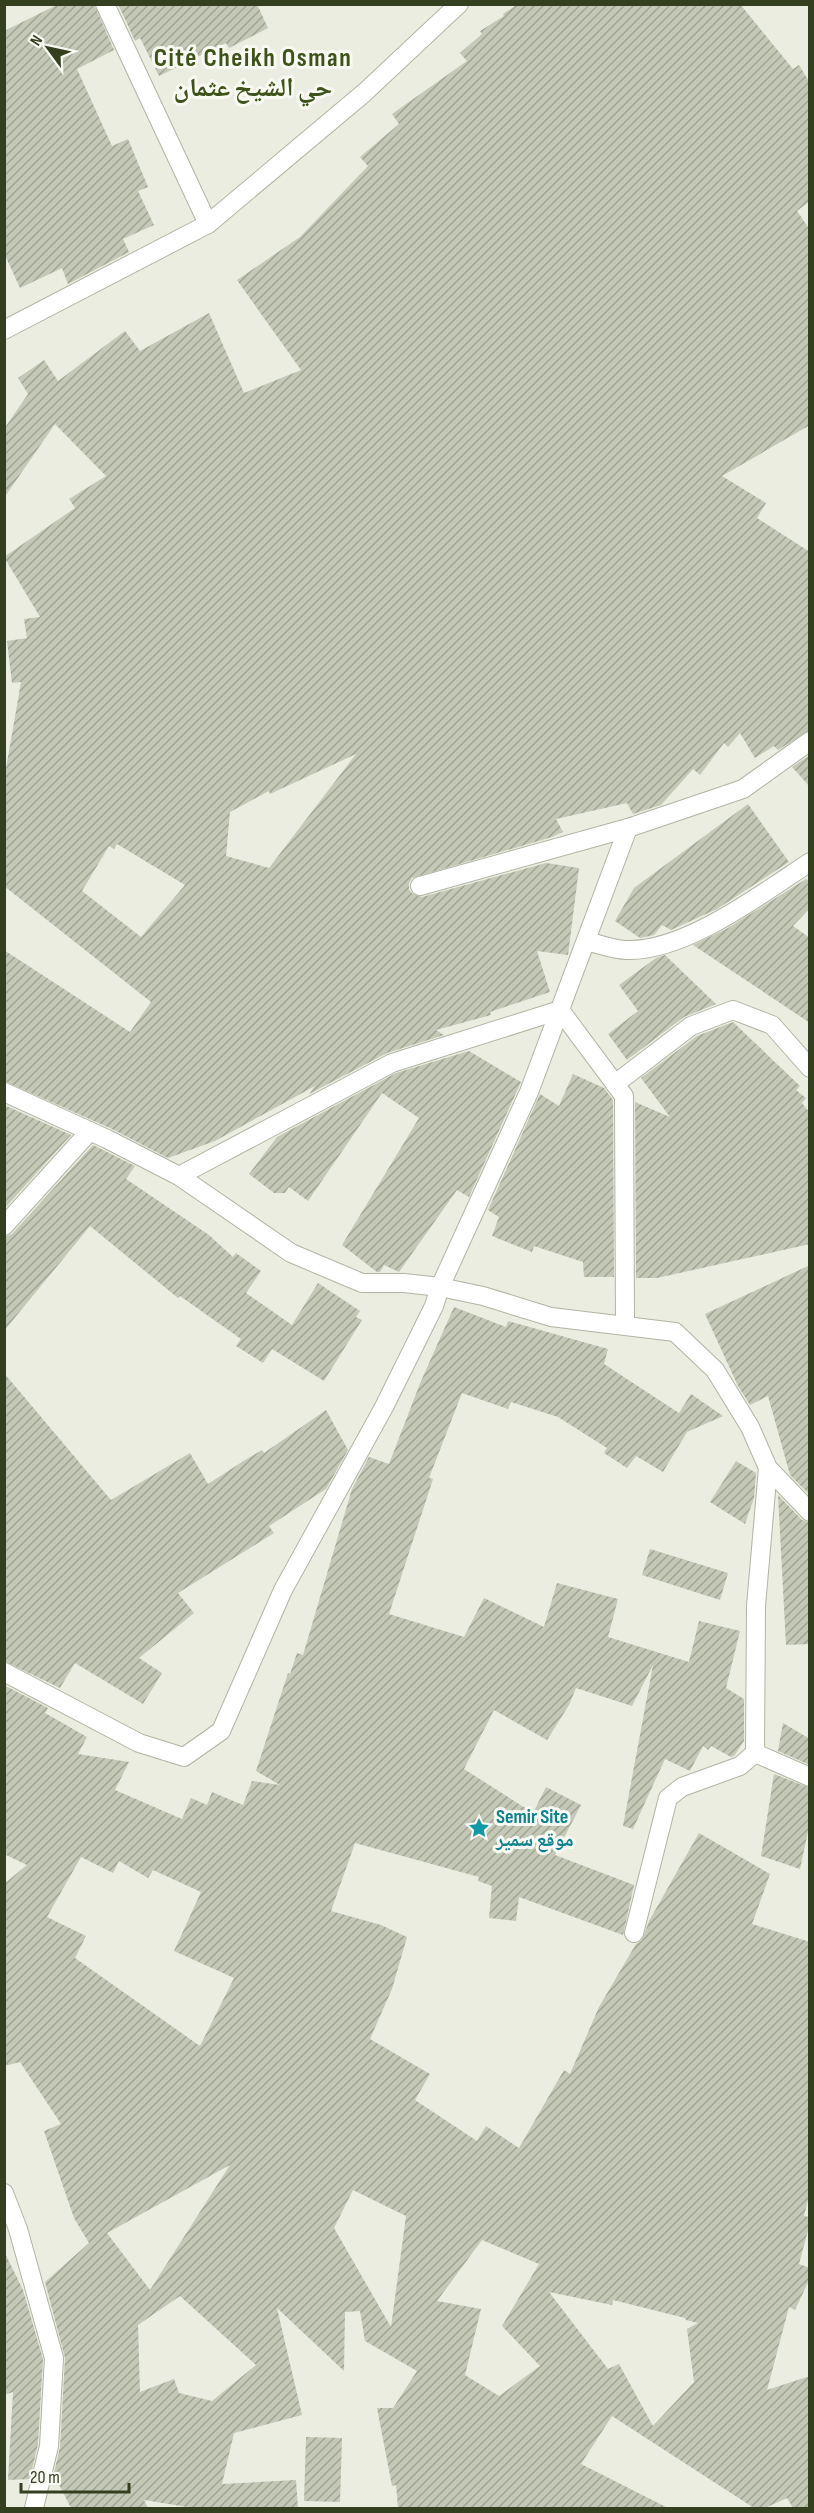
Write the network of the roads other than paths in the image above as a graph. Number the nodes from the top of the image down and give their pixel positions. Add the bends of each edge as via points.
1 (105, 4) edge
2 (459, 4) edge
3 (207, 224) junction
4 (6, 326) edge
5 (810, 741) edge
6 (628, 828) junction
7 (810, 862) edge
8 (420, 886) dead end
9 (586, 941) junction
10 (560, 1010) junction
11 (810, 1068) edge
12 (615, 1084) junction
13 (4, 1092) edge
14 (90, 1131) junction
15 (179, 1176) junction
16 (4, 1226) edge
17 (440, 1287) junction
18 (625, 1324) junction
19 (768, 1468) junction
20 (810, 1512) edge
21 (4, 1672) edge
22 (755, 1753) junction
23 (810, 1777) edge
24 (634, 1934) dead end
25 (4, 2193) edge
26 (34, 2508) edge

1 - 3 street
2 - 3 street via 364,93
3 - 4 street
5 - 6 street via 743,789
6 - 8 street
6 - 9 street
7 - 9 street via 698,932 662,945 627,950
9 - 10 street
10 - 12 street
10 - 15 street via 392,1063
10 - 17 street via 529,1092
11 - 12 street via 772,1025 733,1010 691,1026
12 - 18 street via 624,1096
13 - 14 street
14 - 15 street
14 - 16 street
15 - 17 street via 291,1253 362,1283
17 - 18 street via 551,1317
17 - 21 street via 384,1407 283,1590 221,1731 184,1757 140,1743
18 - 19 street via 675,1332 716,1370 750,1427
19 - 20 street
19 - 22 street via 756,1606
22 - 23 street
22 - 24 street via 740,1766 682,1787 668,1798
25 - 26 street via 54,2358 49,2446

